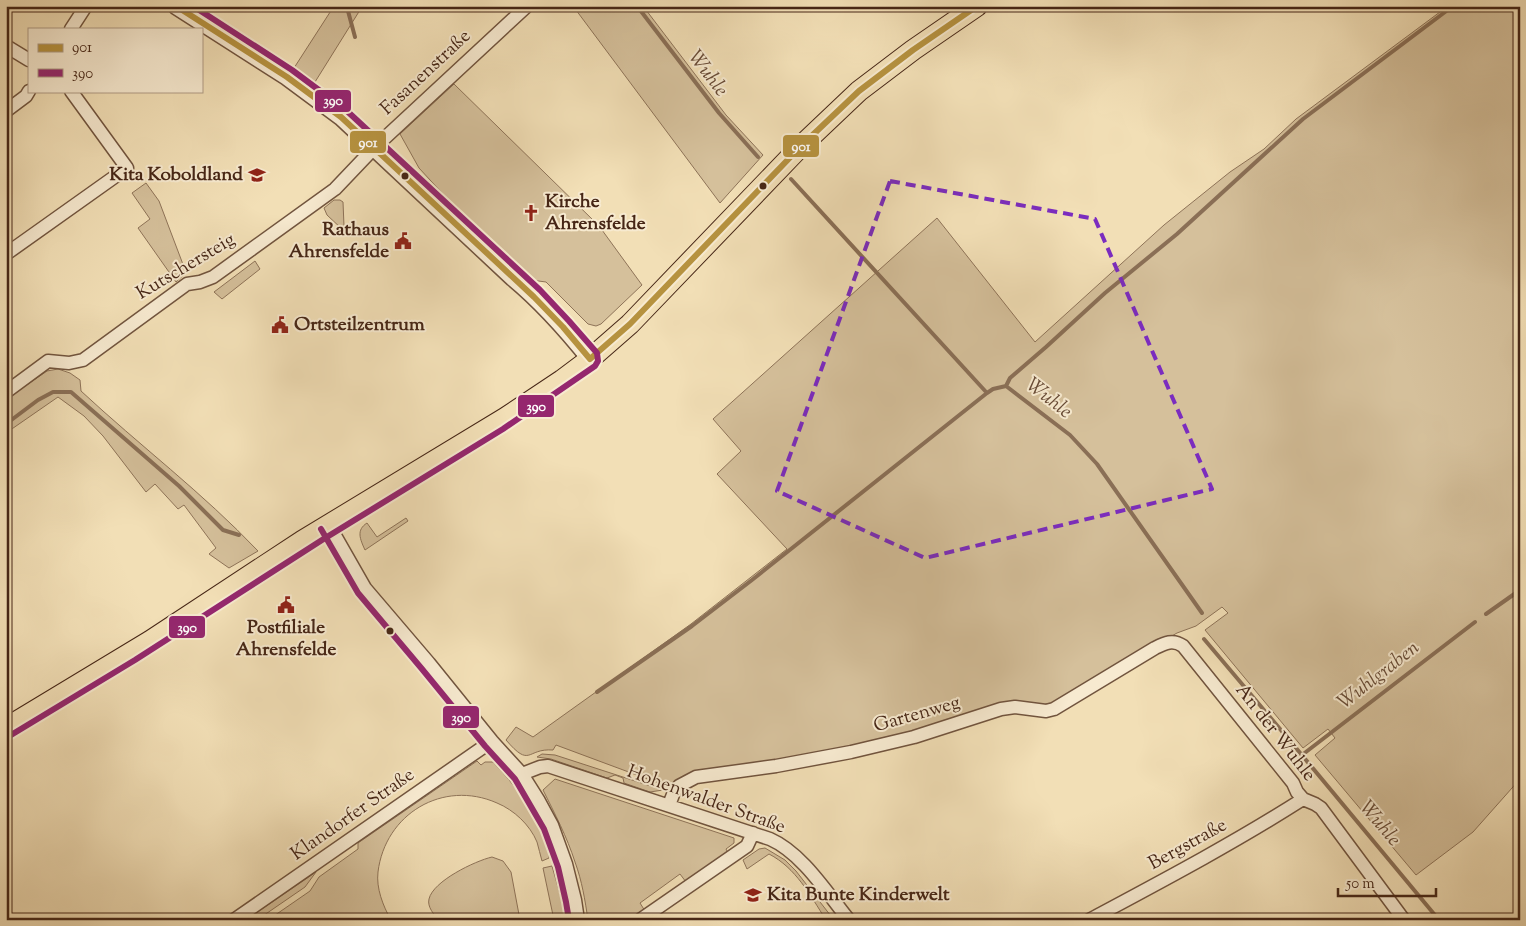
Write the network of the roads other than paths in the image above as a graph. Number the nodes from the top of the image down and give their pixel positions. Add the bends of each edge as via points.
1 (86, 6) edge
2 (176, 6) edge
3 (527, 6) edge
4 (976, 6) edge
5 (72, 28) edge
6 (6, 46) edge
7 (28, 59) edge
8 (29, 92) edge
9 (72, 92) edge
10 (6, 111) edge
11 (374, 148) junction
12 (6, 254) edge
13 (590, 359) junction
14 (6, 392) edge
15 (329, 525) junction
16 (1171, 642) joint
17 (6, 728) edge
18 (490, 738) junction
19 (522, 774) junction
20 (1304, 799) junction
21 (669, 805) junction
22 (753, 833) junction
23 (234, 920) edge
24 (578, 920) edge
25 (640, 920) edge
26 (849, 920) edge
27 (1089, 920) edge
28 (1404, 920) edge

1 - 5 street
2 - 11 street via 288,77 341,117
3 - 11 street, Fasanenstraße
4 - 13 main road via 859,91 801,146 630,324
6 - 7 street
8 - 10 street
9 - 12 street via 127,168
11 - 13 street via 538,299
11 - 14 street, Kutschersteig via 335,189 213,277 187,284 83,360 69,363 48,361
13 - 15 main road via 505,418
15 - 17 main road
15 - 18 street via 364,588
16 - 20 street, An der Wuhle via 1183,646
16 - 21 street, Gartenweg via 1155,648 1054,709 1001,709 914,737 850,752 696,777 679,786
18 - 19 street
18 - 23 street, Klandorfer Straße
19 - 21 street, Hohenwalder Straße via 548,766
19 - 24 street via 552,825 576,900
20 - 27 street, Bergstraße
20 - 28 street, An der Wuhle via 1321,808
21 - 22 street, Hohenwalder Straße
22 - 25 street via 747,846
22 - 26 street, Hohenwalder Straße via 782,844 796,856

